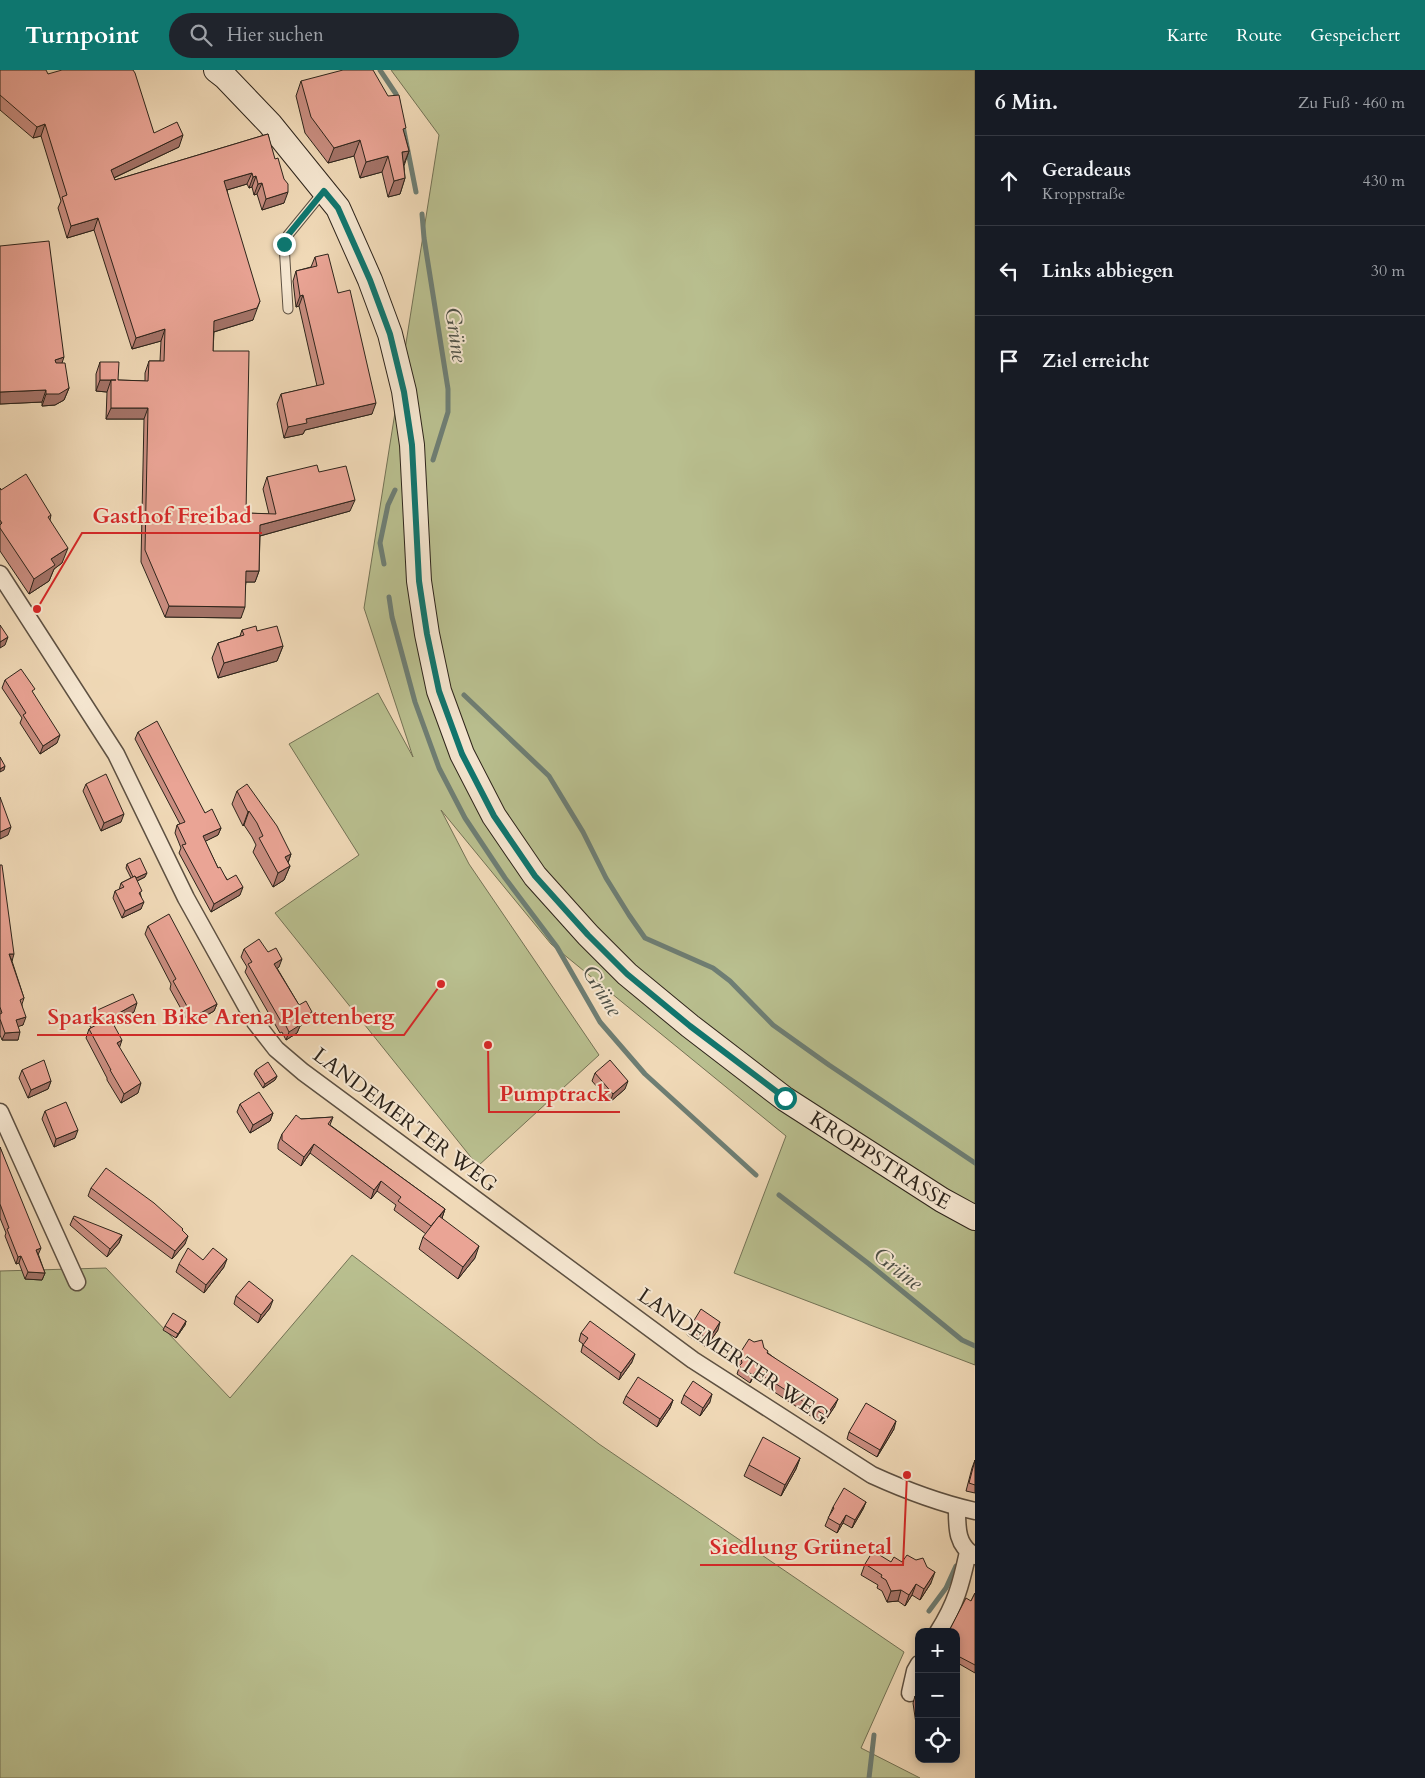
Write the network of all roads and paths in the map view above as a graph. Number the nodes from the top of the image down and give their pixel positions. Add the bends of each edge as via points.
1 (216, 70) edge
2 (324, 191) junction
3 (288, 308) dead end
4 (0, 574) edge
5 (0, 1112) edge
6 (975, 1218) edge
7 (77, 1282) dead end
8 (957, 1507) junction
9 (975, 1511) edge
10 (971, 1554) edge
11 (941, 1628) edge
12 (915, 1671) edge
13 (910, 1694) dead end

1 - 2 street, KROPPSTRASSE via 270,124
2 - 3 lane via 284,244
2 - 6 street, KROPPSTRASSE via 338,208 390,334 412,445 419,581 439,691 462,754 494,816 535,876 627,974 785,1098
4 - 8 street, LANDEMERTER WEG via 116,754 186,898 255,1022 276,1049 693,1360 872,1475
5 - 7 street
8 - 9 street, LANDEMERTER WEG
8 - 10 street via 957,1532
10 - 11 street via 950,1614
12 - 13 street

